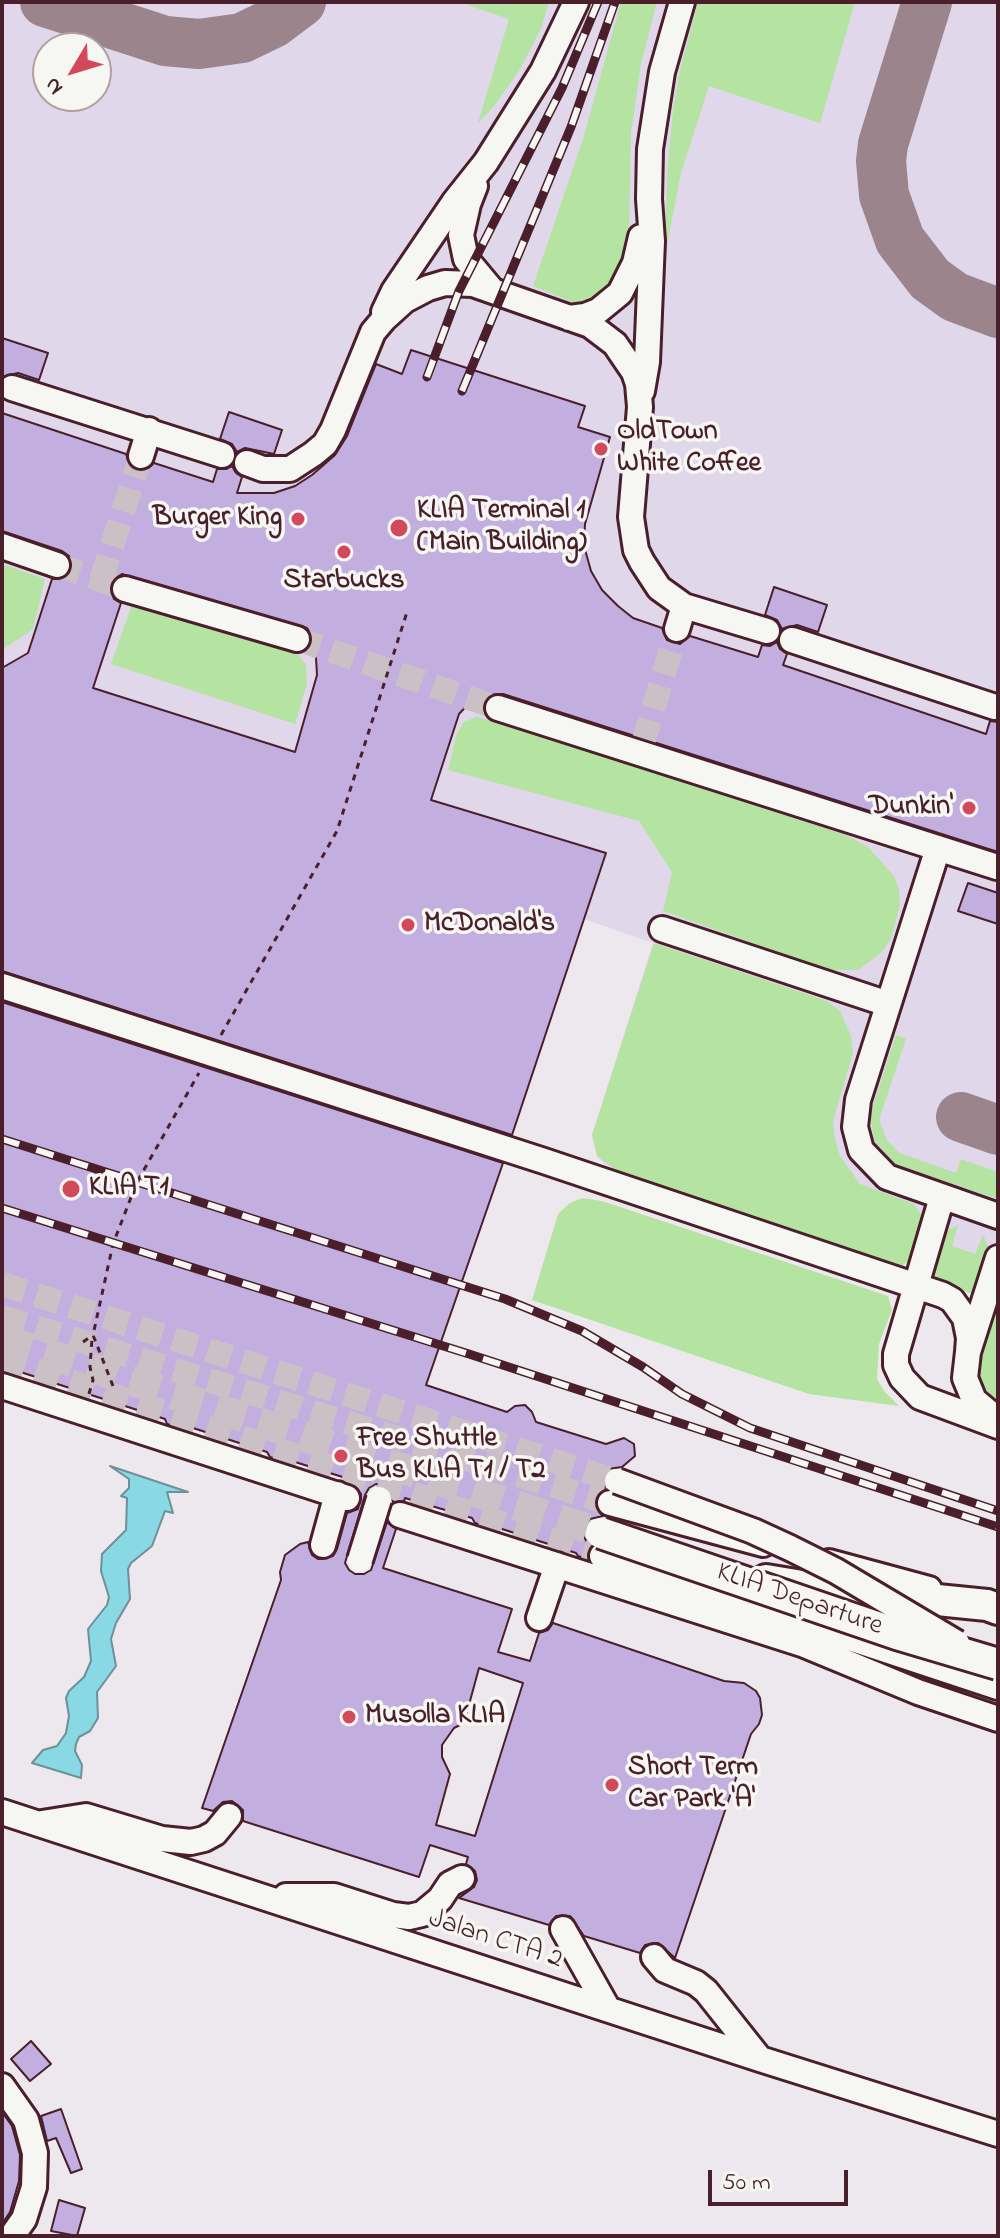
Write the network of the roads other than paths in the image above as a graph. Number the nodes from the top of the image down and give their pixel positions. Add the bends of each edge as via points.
1 (576, 2) edge
2 (682, 2) edge
3 (486, 162) junction
4 (649, 199) junction
5 (495, 293) junction
6 (569, 318) junction
7 (373, 332) junction
8 (12, 388) dead end
9 (640, 407) junction
10 (149, 430) junction
11 (222, 455) dead end
12 (141, 456) tunnel mouth
13 (247, 463) dead end
14 (2, 546) edge
15 (57, 565) tunnel mouth
16 (125, 589) tunnel mouth
17 (767, 631) dead end
18 (297, 639) tunnel mouth
19 (792, 640) dead end
20 (995, 707) dead end
21 (498, 708) tunnel mouth
22 (938, 848) junction
23 (997, 867) edge
24 (662, 929) dead end
25 (2, 986) edge
26 (888, 1004) junction
27 (942, 1197) junction
28 (998, 1216) edge
29 (998, 1258) edge
30 (916, 1286) junction
31 (968, 1352) junction
32 (9, 1394) edge
33 (998, 1423) edge
34 (379, 1499) dead end
35 (400, 1515) dead end
36 (323, 1545) dead end
37 (601, 1545) junction
38 (360, 1560) dead end
39 (557, 1565) junction
40 (993, 1607) edge
41 (539, 1618) dead end
42 (998, 1662) edge
43 (998, 1687) edge
44 (998, 1719) edge
45 (2, 1812) edge
46 (229, 1816) dead end
47 (39, 1823) junction
48 (462, 1878) dead end
49 (259, 1895) junction
50 (563, 1929) dead end
51 (654, 1957) dead end
52 (608, 2009) junction
53 (760, 2059) junction
54 (2, 2086) edge
55 (998, 2135) edge
56 (12, 2236) edge

1 - 3 street via 543,71
2 - 4 street via 654,118
3 - 5 street via 461,235 473,271
3 - 7 street via 394,291
4 - 6 street via 635,263 620,293 598,311
4 - 9 street via 652,241
5 - 6 street
5 - 7 street via 461,282 428,288 405,300
6 - 9 street via 590,325 615,344 634,372
7 - 13 street via 325,444 290,469
8 - 10 street
9 - 17 street via 631,517 634,542 650,576 681,618
10 - 11 street
10 - 12 street
14 - 15 street
16 - 18 street
19 - 20 street
21 - 22 street via 641,749
22 - 23 street
22 - 26 street
24 - 26 street
25 - 30 street
26 - 27 street via 858,1100 858,1141 867,1159 887,1177
27 - 28 street
27 - 30 street
29 - 31 street
30 - 31 street via 943,1295 959,1308 968,1328
30 - 33 street via 896,1354 902,1378 920,1397
31 - 33 street via 968,1390
32 - 36 street via 342,1496
34 - 38 street, bridge
35 - 39 street
37 - 40 main road via 808,1587
37 - 42 main road, KLIA Departure, bridge
37 - 43 street
39 - 41 street
39 - 44 street via 802,1644
40 - 42 street, bridge via 614,1492 753,1531 790,1548 836,1571 950,1640
45 - 47 street, Jalan CTA 2
46 - 47 street via 215,1833 191,1842 162,1839 86,1816
47 - 49 street, Jalan CTA 2
48 - 49 street via 422,1914 409,1917 334,1896
49 - 52 street, Jalan CTA 2
50 - 52 street
51 - 53 street via 665,1970 706,1991
52 - 53 street, Jalan CTA 2
53 - 55 street, Jalan CTA 2
54 - 56 street via 26,2120 35,2153 34,2187

